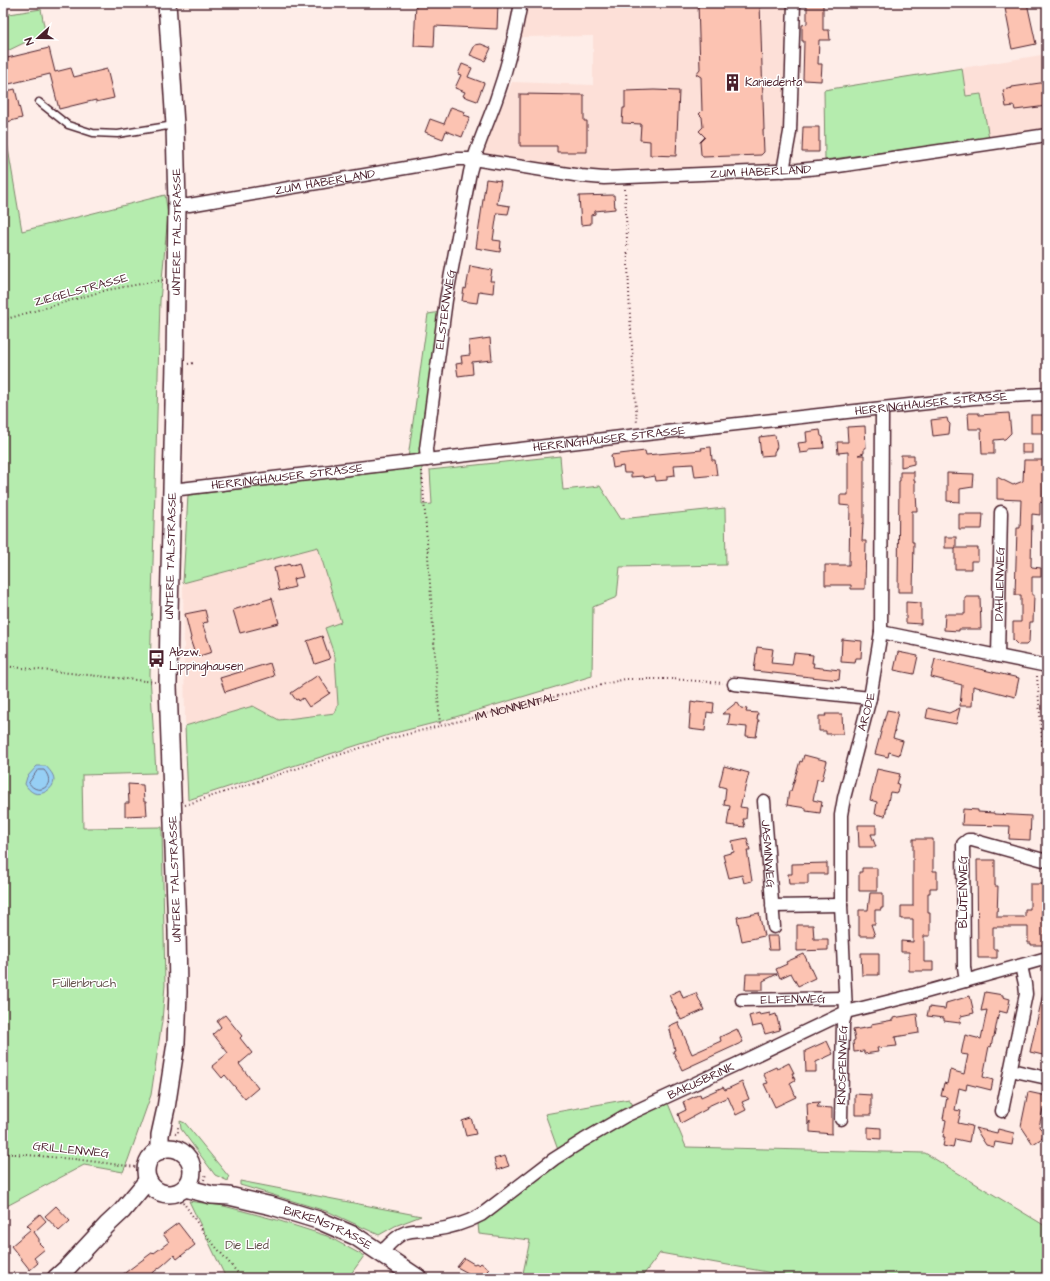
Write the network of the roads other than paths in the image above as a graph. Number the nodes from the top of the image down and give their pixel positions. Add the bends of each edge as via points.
1 (167, 3) edge
2 (521, 3) edge
3 (794, 3) edge
4 (40, 102) dead end
5 (175, 125) junction
6 (1047, 135) edge
7 (474, 159) junction
8 (783, 171) junction
9 (177, 205) junction
10 (1047, 394) edge
11 (882, 409) junction
12 (427, 460) junction
13 (172, 490) junction
14 (1001, 512) dead end
15 (881, 632) junction
16 (998, 656) junction
17 (1043, 666) edge
18 (734, 684) road end
19 (870, 698) junction
20 (764, 801) dead end
21 (1047, 861) edge
22 (841, 905) junction
23 (772, 906) junction
24 (774, 927) dead end
25 (1047, 958) edge
26 (1021, 966) junction
27 (966, 982) junction
28 (844, 998) junction
29 (742, 1000) dead end
30 (846, 1012) junction
31 (1011, 1070) junction
32 (1047, 1078) edge
33 (1002, 1111) dead end
34 (841, 1119) dead end
35 (168, 1150) junction
36 (192, 1173) junction
37 (148, 1179) junction
38 (183, 1194) junction
39 (229, 1196) junction
40 (381, 1253) junction
41 (56, 1278) edge
42 (418, 1278) edge

1 - 5 street, UNTERE TALSTRASSE
2 - 7 street via 501,85
3 - 8 street via 790,132
4 - 5 lane via 68,125 93,133 118,134
5 - 9 street, UNTERE TALSTRASSE
6 - 8 street, ZUM HABERLAND via 838,166
7 - 8 street, ZUM HABERLAND via 604,178
7 - 9 street, ZUM HABERLAND via 458,159
7 - 12 street, ELSTERNWEG via 446,300 426,448
9 - 13 street, UNTERE TALSTRASSE
10 - 11 street, HERRINGHAUSER STRASSE via 973,398
11 - 12 street, HERRINGHAUSER STRASSE
11 - 15 street, ARODE
12 - 13 street, HERRINGHAUSER STRASSE
13 - 35 street, UNTERE TALSTRASSE via 168,686 178,992 176,1043 160,1135
14 - 16 street, DAHLIENWEG
15 - 16 street
15 - 19 street, ARODE
16 - 17 street
18 - 19 street
19 - 22 street, ARODE via 841,816
20 - 23 street, JASMINWEG
21 - 27 street, BLÜTENWEG via 972,840 962,844
22 - 23 street
22 - 28 street, ARODE
23 - 24 street, JASMINWEG
25 - 26 street, BAKUSBRINK
26 - 27 street, BAKUSBRINK
26 - 31 street via 1026,994
27 - 30 street, BAKUSBRINK
28 - 29 street, ELFENWEG
28 - 30 street, ARODE
30 - 34 street, KNOSPENWEG via 843,1023
30 - 40 street, BAKUSBRINK via 625,1116 554,1159 470,1221 446,1228 404,1233 393,1239
31 - 32 street
31 - 33 street
35 - 36 street via 186,1156
35 - 37 street via 153,1156 148,1163
36 - 38 street
36 - 39 street, BIRKENSTRASSE
37 - 38 street via 164,1194
37 - 41 street via 122,1211
38 - 39 street, BIRKENSTRASSE
39 - 40 street, BIRKENSTRASSE via 318,1220 355,1236
40 - 42 street, BIRKENSTRASSE

